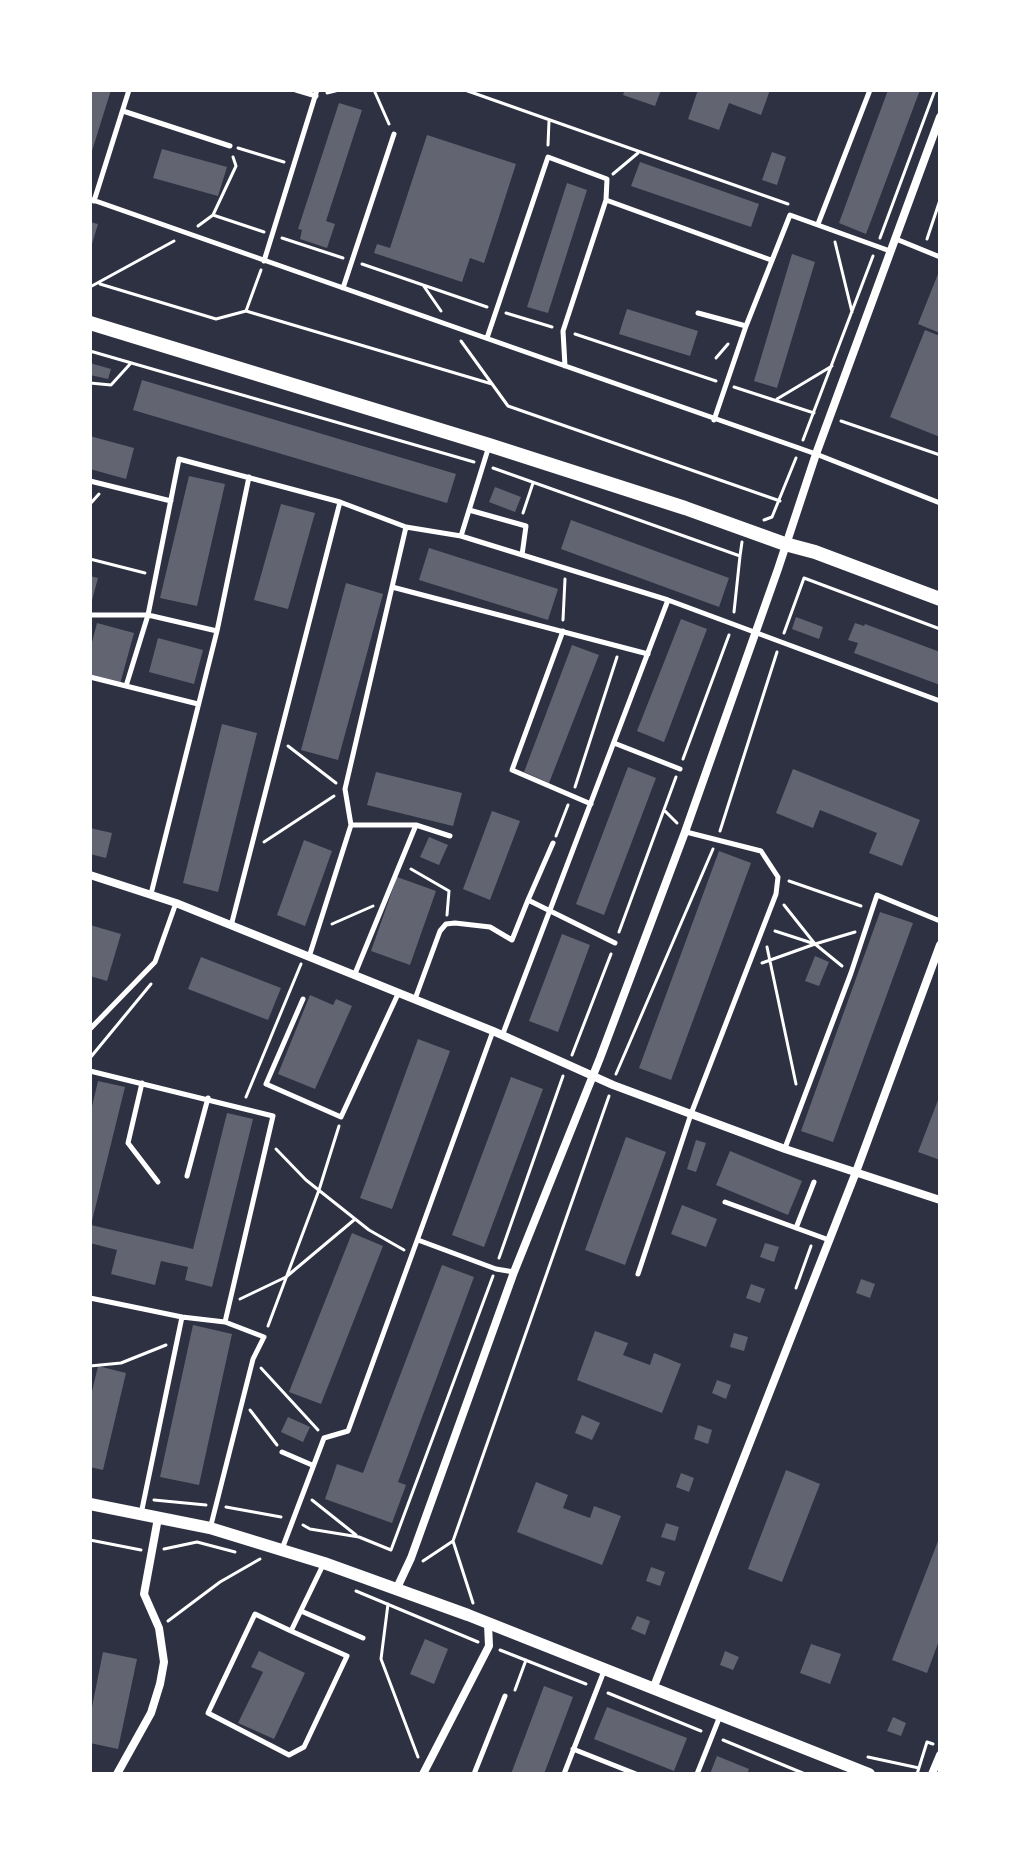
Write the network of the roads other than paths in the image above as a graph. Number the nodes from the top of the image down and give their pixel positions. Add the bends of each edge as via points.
1 (129, 90) edge
2 (296, 90) edge
3 (870, 90) edge
4 (316, 93) edge
5 (123, 111) junction
6 (940, 117) edge
7 (394, 134) road end
8 (230, 146) road end
9 (92, 200) edge
10 (606, 200) junction
11 (818, 224) junction
12 (895, 239) junction
13 (890, 251) junction
14 (940, 257) edge
15 (771, 260) junction
16 (264, 261) junction
17 (343, 288) junction
18 (698, 313) dead end
19 (90, 323) edge
20 (746, 326) junction
21 (487, 338) junction
22 (565, 366) junction
23 (714, 420) junction
24 (489, 445) junction
25 (816, 454) junction
26 (249, 477) junction
27 (90, 481) edge
28 (171, 501) junction
29 (340, 502) junction
30 (940, 503) edge
31 (469, 510) junction
32 (406, 527) junction
33 (461, 536) junction
34 (785, 544) junction
35 (522, 555) junction
36 (392, 587) junction
37 (940, 599) edge
38 (668, 600) junction
39 (90, 615) edge
40 (148, 615) junction
41 (217, 631) junction
42 (563, 631) junction
43 (756, 632) junction
44 (648, 654) junction
45 (90, 677) edge
46 (126, 686) junction
47 (940, 701) edge
48 (198, 704) junction
49 (614, 743) junction
50 (680, 769) road end
51 (591, 804) junction
52 (351, 825) junction
53 (416, 825) junction
54 (685, 832) junction
55 (450, 836) dead end
56 (553, 843) road end
57 (90, 875) edge
58 (151, 894) junction
59 (528, 900) junction
60 (176, 903) junction
61 (550, 910) junction
62 (940, 921) edge
63 (231, 927) junction
64 (615, 943) road end
65 (940, 945) edge
66 (306, 958) junction
67 (354, 977) junction
68 (398, 994) junction
69 (303, 999) dead end
70 (415, 1001) junction
71 (90, 1029) edge
72 (493, 1031) junction
73 (502, 1036) junction
74 (90, 1071) edge
75 (592, 1076) junction
76 (142, 1083) junction
77 (208, 1098) junction
78 (691, 1114) junction
79 (785, 1149) junction
80 (856, 1172) junction
81 (187, 1176) dead end
82 (158, 1182) dead end
83 (814, 1182) dead end
84 (940, 1200) edge
85 (725, 1202) dead end
86 (796, 1228) junction
87 (418, 1240) junction
88 (829, 1240) junction
89 (514, 1272) junction
90 (638, 1274) dead end
91 (90, 1298) edge
92 (182, 1317) junction
93 (225, 1322) junction
94 (282, 1452) road end
95 (312, 1465) junction
96 (90, 1504) edge
97 (141, 1515) junction
98 (158, 1518) junction
99 (210, 1528) junction
100 (282, 1549) junction
101 (324, 1563) junction
102 (396, 1590) junction
103 (301, 1611) junction
104 (488, 1624) junction
105 (291, 1631) junction
106 (363, 1638) dead end
107 (604, 1670) junction
108 (653, 1689) junction
109 (505, 1696) road end
110 (720, 1715) junction
111 (573, 1749) junction
112 (940, 1755) edge
113 (424, 1773) edge
114 (117, 1774) edge
115 (474, 1774) edge
116 (564, 1774) edge
117 (636, 1774) edge
118 (697, 1774) edge
119 (869, 1774) edge
120 (932, 1774) edge

1 - 5 lane
2 - 4 lane
3 - 11 lane
4 - 16 lane
5 - 8 lane
5 - 9 lane
6 - 12 street
7 - 17 lane
9 - 16 lane
10 - 15 lane
10 - 21 lane via 607,179 548,157
10 - 22 lane via 563,331
11 - 13 lane
11 - 15 lane via 790,215
12 - 13 street
12 - 14 lane
13 - 25 street
15 - 20 lane
16 - 17 lane
17 - 21 lane
18 - 20 lane
19 - 24 main road
20 - 23 lane
21 - 22 lane
22 - 23 lane
23 - 25 lane
24 - 31 lane
24 - 34 main road
25 - 30 lane
25 - 34 street
26 - 28 lane via 179,459
26 - 29 lane
26 - 41 lane
27 - 28 lane
28 - 40 lane
29 - 32 lane
29 - 63 lane
31 - 33 lane
31 - 35 lane via 526,526
32 - 33 lane
32 - 36 lane
33 - 35 lane
34 - 37 main road
34 - 43 street
35 - 38 lane
36 - 42 lane
36 - 52 lane via 345,789
38 - 43 lane
38 - 44 lane
39 - 40 lane
40 - 41 lane
40 - 46 lane
41 - 48 lane
42 - 44 lane
42 - 51 lane via 512,770
43 - 47 lane
43 - 54 street
44 - 49 lane
45 - 46 lane
46 - 48 lane
48 - 58 lane
49 - 50 lane
49 - 51 lane
51 - 61 lane
52 - 53 lane
52 - 66 lane
53 - 55 lane
53 - 67 lane
54 - 75 street
54 - 78 lane via 761,851 778,877 764,927
56 - 59 lane
57 - 58 street
58 - 60 street
59 - 61 lane
59 - 70 lane via 512,940 490,927 446,924
60 - 63 street
60 - 71 lane via 155,962
61 - 64 lane
61 - 73 lane
62 - 79 lane via 877,895
63 - 66 street
65 - 80 street
66 - 67 street
67 - 68 street
68 - 69 lane via 341,1117 266,1084
68 - 70 street
70 - 72 street
72 - 73 street
72 - 87 lane
73 - 75 street
74 - 76 lane
75 - 78 street
75 - 89 street
76 - 77 lane
76 - 82 lane via 128,1143
77 - 81 lane
77 - 93 lane via 273,1116
78 - 79 street
78 - 90 lane
79 - 80 street
80 - 84 street
80 - 88 street
83 - 86 lane
85 - 86 lane
86 - 88 lane
87 - 89 lane
87 - 95 lane via 348,1431 324,1438
88 - 108 street
89 - 102 street
91 - 92 lane
92 - 93 lane
92 - 97 lane
93 - 99 lane via 264,1337 253,1359
94 - 95 lane
95 - 100 lane
96 - 97 street
97 - 98 street
98 - 99 street
98 - 114 street via 144,1594 159,1628 164,1662 151,1713
99 - 100 street
100 - 101 street
101 - 102 street
101 - 103 lane
102 - 104 street
103 - 105 lane
103 - 106 lane
104 - 107 street
104 - 113 street via 489,1646
105 - 105 lane via 255,1614 208,1713 289,1755 304,1747 347,1656
107 - 108 street
107 - 111 lane
108 - 110 street
109 - 115 lane
110 - 118 lane
110 - 119 street
111 - 116 lane
111 - 117 lane
112 - 120 street

